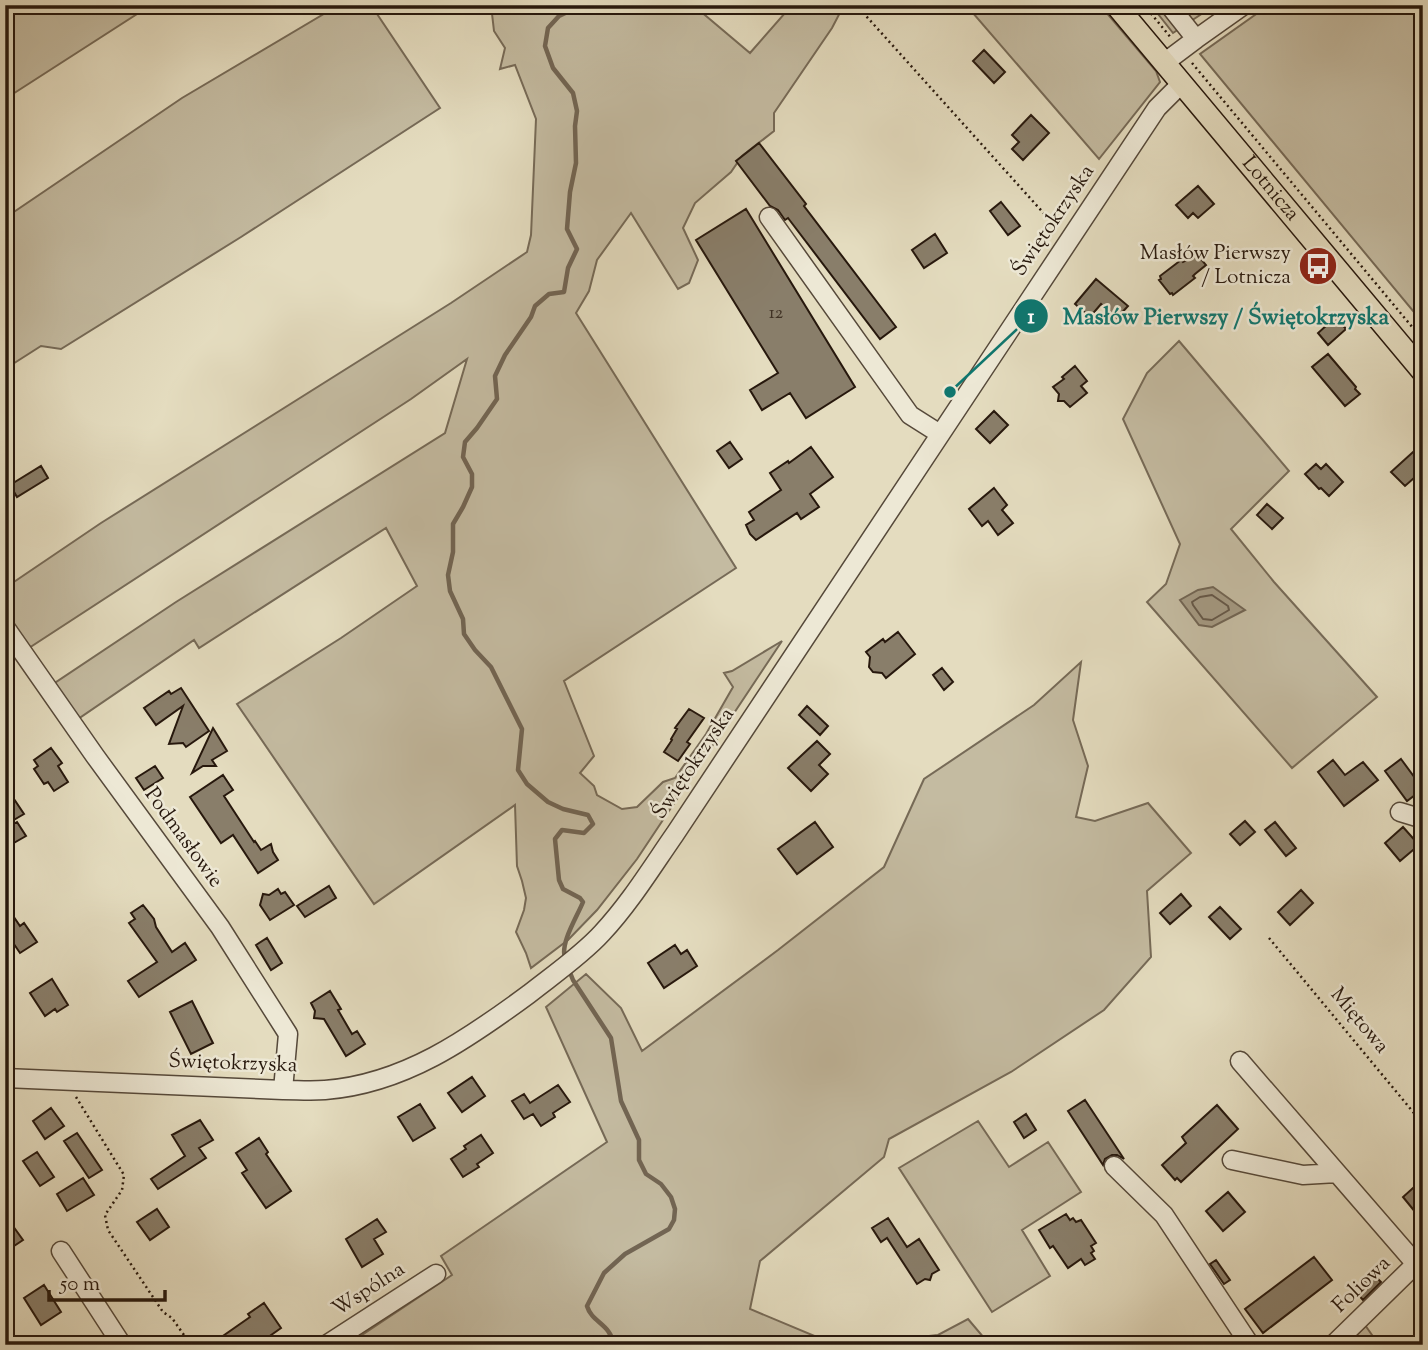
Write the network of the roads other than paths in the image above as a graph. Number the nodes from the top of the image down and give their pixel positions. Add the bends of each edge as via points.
1 (1116, 5) edge
2 (1169, 5) edge
3 (1244, 5) edge
4 (1196, 39) junction
5 (1164, 63) junction
6 (1181, 84) junction
7 (769, 217) dead end
8 (1423, 372) edge
9 (940, 434) junction
10 (5, 626) edge
11 (1400, 812) dead end
12 (1423, 819) edge
13 (1240, 1061) dead end
14 (5, 1078) edge
15 (283, 1090) junction
16 (1233, 1160) dead end
17 (1114, 1166) dead end
18 (1337, 1173) junction
19 (61, 1251) dead end
20 (1419, 1260) edge
21 (436, 1273) dead end
22 (122, 1345) edge
23 (326, 1345) edge
24 (1250, 1345) edge
25 (1333, 1345) edge

1 - 5 main road, Lotnicza
2 - 4 street
3 - 4 street
4 - 5 street
5 - 6 main road, Lotnicza
6 - 8 main road, Lotnicza
6 - 9 street, Świętokrzyska via 1157,108
7 - 9 street via 910,415
9 - 15 street, Świętokrzyska via 675,834 601,934 495,1019 430,1060 361,1084
10 - 15 street, Podmasłowie via 220,927 288,1034
11 - 12 street
13 - 18 street
14 - 15 street, Świętokrzyska
16 - 18 street via 1303,1175
17 - 24 street via 1164,1215
18 - 20 street
19 - 22 street
20 - 25 street, Foliowa
21 - 23 street, Wspólna

